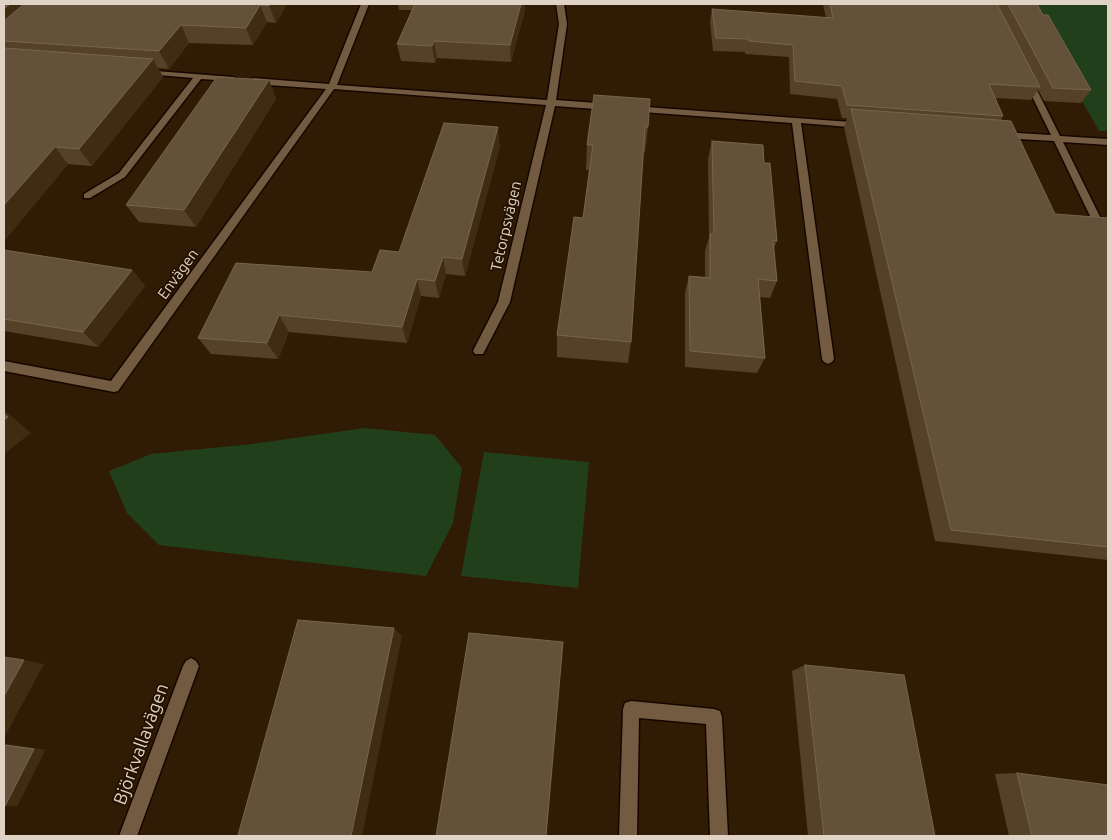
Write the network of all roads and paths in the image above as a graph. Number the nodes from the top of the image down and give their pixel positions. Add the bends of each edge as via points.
1 (366, 4) edge
2 (560, 4) edge
3 (1023, 68) edge
4 (140, 72) edge
5 (199, 76) junction
6 (332, 87) junction
7 (551, 103) junction
8 (796, 120) junction
9 (874, 126) edge
10 (992, 134) edge
11 (1058, 139) junction
12 (1108, 142) edge
13 (87, 196) dead end
14 (1108, 243) edge
15 (479, 351) dead end
16 (828, 360) dead end
17 (4, 366) edge
18 (191, 666) dead end
19 (128, 836) edge
20 (628, 836) edge
21 (719, 836) edge

1 - 6 street
2 - 7 street, Tetorpsvägen via 563,24
3 - 11 street
4 - 5 street
5 - 6 street
5 - 13 street via 122,175
6 - 7 street
6 - 17 street, Envägen via 114,387
7 - 8 street
7 - 15 street, Tetorpsvägen via 504,302
8 - 9 street
8 - 16 street
10 - 11 street
11 - 12 street
11 - 14 street
18 - 19 street, Björkvallavägen
20 - 21 street via 631,710 714,717

